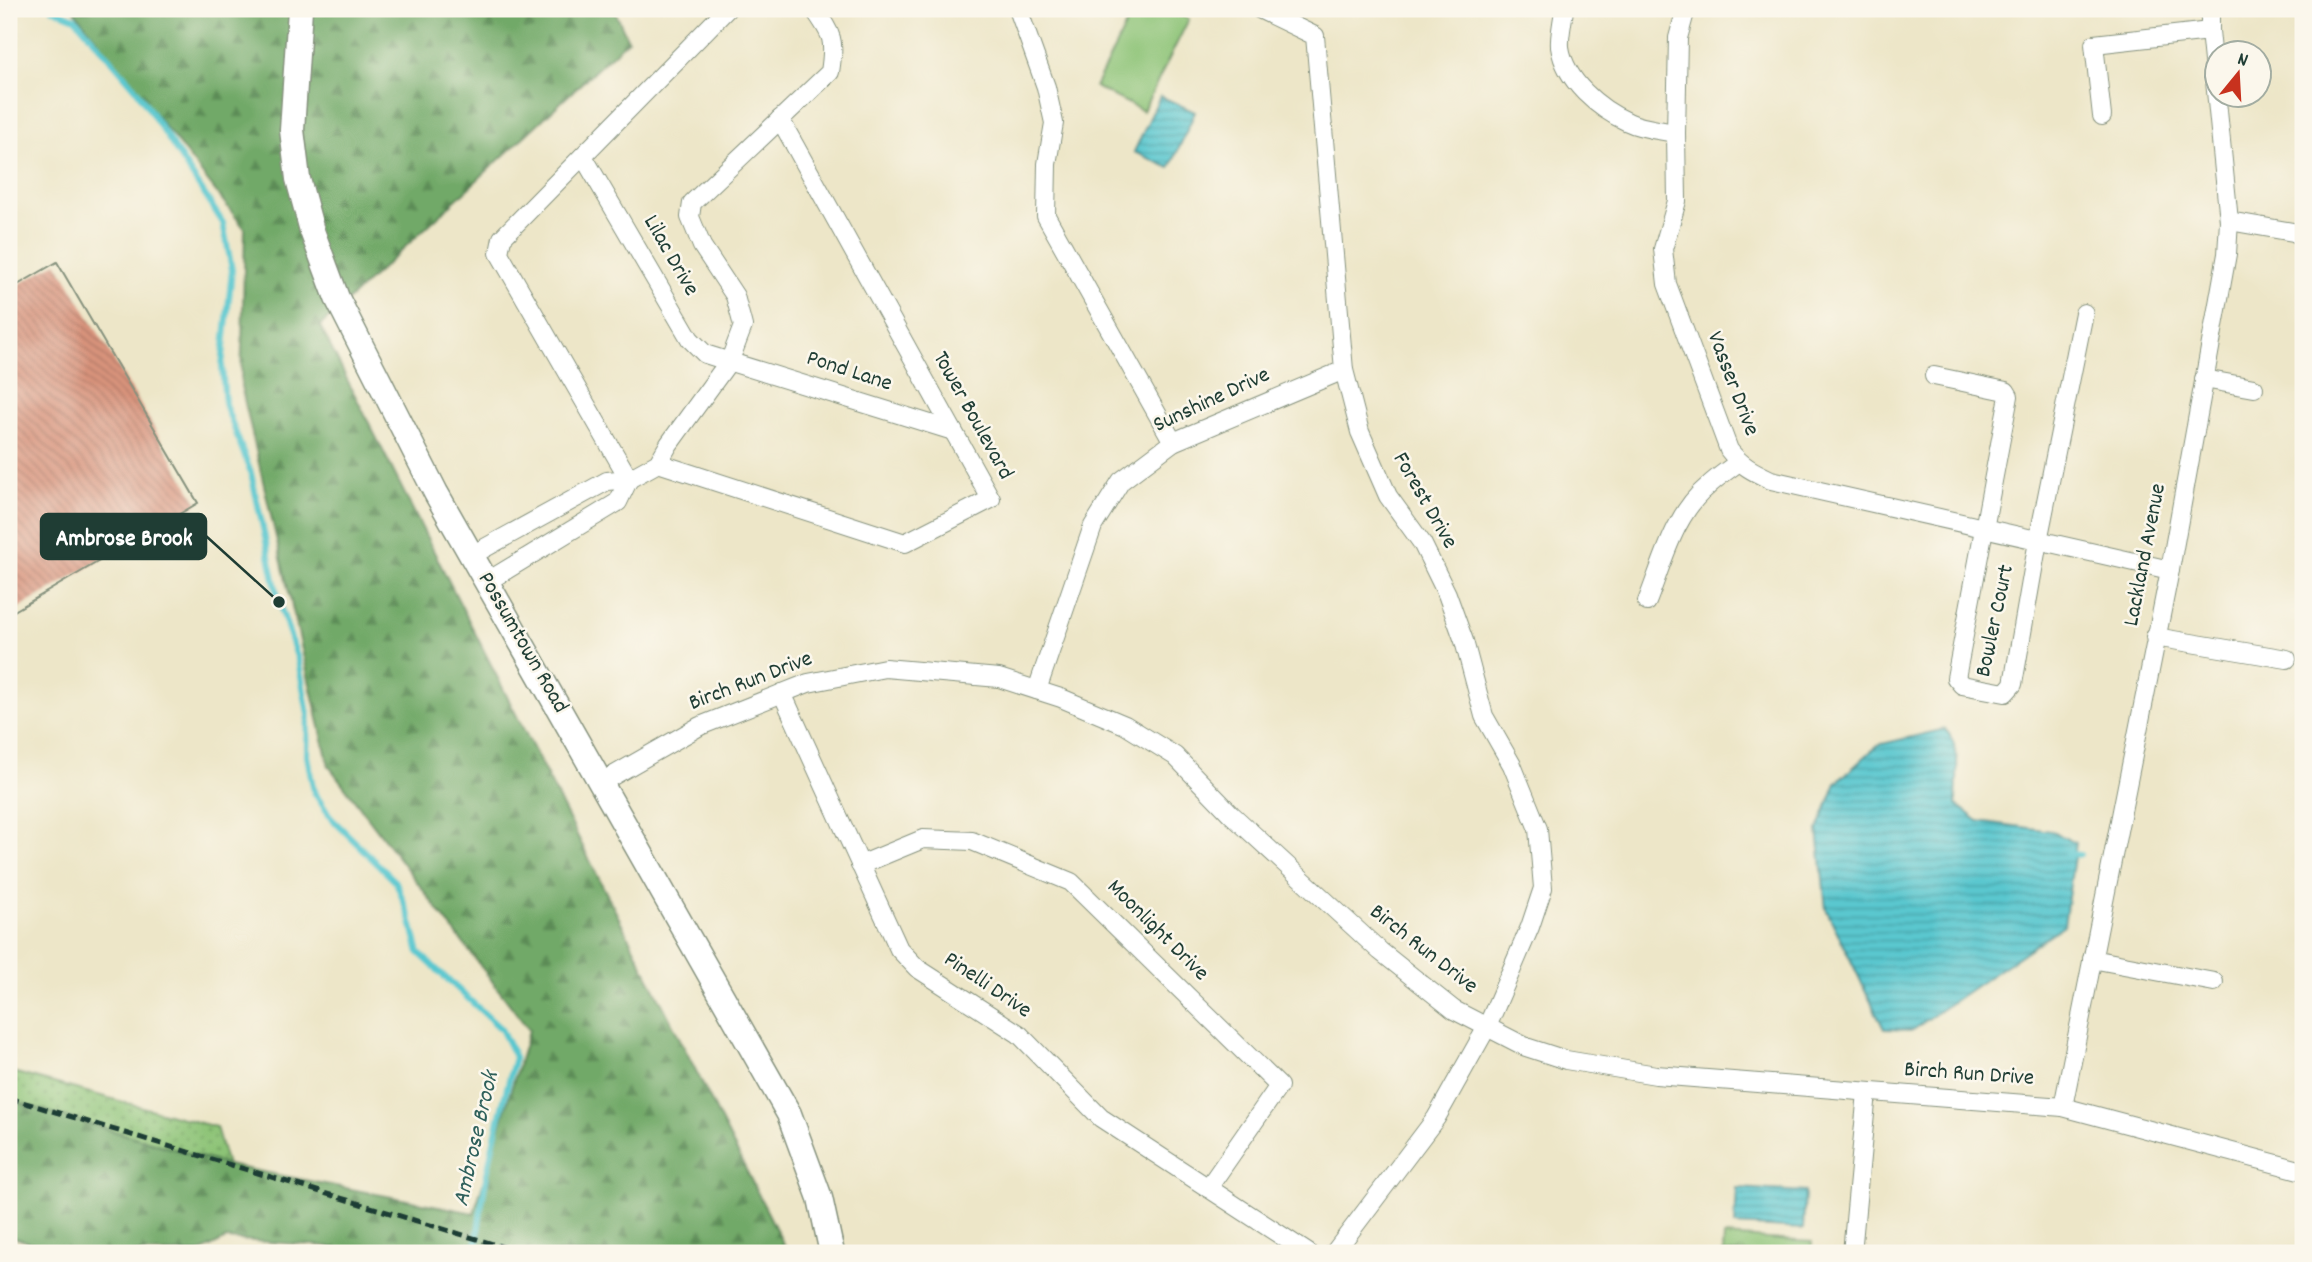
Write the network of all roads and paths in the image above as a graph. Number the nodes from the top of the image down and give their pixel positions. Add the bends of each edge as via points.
1 (300, 9) edge
2 (727, 9) edge
3 (814, 9) edge
4 (1018, 9) edge
5 (1259, 9) edge
6 (1564, 9) edge
7 (1686, 9) edge
8 (2210, 9) edge
9 (2210, 32) junction
10 (2102, 116) dead end
11 (780, 119) junction
12 (1676, 134) junction
13 (583, 156) junction
14 (2229, 221) junction
15 (2303, 236) edge
16 (2084, 313) dead end
17 (730, 360) junction
18 (1344, 370) junction
19 (1934, 376) dead end
20 (2204, 379) junction
21 (2254, 388) dead end
22 (953, 431) junction
23 (1173, 442) junction
24 (1739, 462) junction
25 (658, 463) junction
26 (629, 480) junction
27 (1984, 530) junction
28 (2038, 541) junction
29 (472, 555) junction
30 (2170, 570) junction
31 (488, 581) junction
32 (1647, 602) dead end
33 (2155, 637) junction
34 (2287, 659) dead end
35 (1037, 690) junction
36 (782, 693) junction
37 (602, 782) junction
38 (860, 865) junction
39 (2092, 959) junction
40 (2214, 982) dead end
41 (1487, 1027) junction
42 (1867, 1092) junction
43 (2063, 1107) junction
44 (2303, 1171) edge
45 (1208, 1188) junction
46 (832, 1253) edge
47 (1308, 1253) edge
48 (1334, 1253) edge
49 (1852, 1253) edge

1 - 29 main road, Possumtown Road via 292,130 298,179 312,231 337,298
2 - 13 street
3 - 11 street via 834,45 830,72
4 - 23 street via 1054,123 1046,164 1046,216
5 - 18 street, Forest Drive via 1315,36
6 - 12 street via 1560,47 1584,92 1629,123
7 - 12 street, Vasser Drive via 1678,38
8 - 9 street, Lackland Avenue
9 - 10 street via 2095,44
9 - 14 street, Lackland Avenue
11 - 17 street via 692,202 690,217 702,246 735,296 743,326
11 - 22 street, Tower Boulevard
12 - 24 street, Vasser Drive via 1677,201 1665,239 1667,284 1730,450
13 - 17 street, Lilac Drive via 690,339 705,354
13 - 26 street via 502,238 499,253
14 - 15 street
14 - 20 street, Lackland Avenue
16 - 28 street, Bowler Court
17 - 22 street, Pond Lane
17 - 25 street
18 - 23 street, Sunshine Drive
18 - 41 street, Forest Drive via 1360,432 1388,496 1422,542 1447,594 1484,716 1512,765 1538,828 1543,888
19 - 27 street, Bowler Court via 2006,391 2010,396
20 - 21 street
20 - 30 street, Lackland Avenue
22 - 25 street, Tower Boulevard via 991,499 905,543
23 - 35 street, Sunshine Drive via 1121,481 1093,526
24 - 27 street, Vasser Drive via 1771,480
24 - 32 street via 1692,503 1676,528
25 - 26 street
26 - 29 street via 607,481
26 - 31 street via 618,502
27 - 28 street, Vasser Drive
27 - 28 street, Bowler Court via 1956,674 1962,685 2002,693 2011,687
28 - 30 street, Vasser Drive
29 - 31 main road, Possumtown Road
30 - 33 street, Lackland Avenue
31 - 37 main road, Possumtown Road
33 - 34 street
33 - 39 street, Lackland Avenue
35 - 36 street, Birch Run Drive via 999,678 886,667 808,682
35 - 41 street, Birch Run Drive via 1125,725 1175,756 1380,951 1454,1010
36 - 37 street, Birch Run Drive via 699,726
36 - 38 street, Pinelli Drive
37 - 46 main road, Possumtown Road via 789,1114 820,1198
38 - 45 street, Pinelli Drive via 899,948 917,968 1019,1034 1101,1118
38 - 45 street, Moonlight Drive via 923,839 972,841 1071,882 1279,1086
39 - 40 street
39 - 43 street, Lackland Avenue
41 - 42 street, Birch Run Drive via 1566,1060 1656,1075
41 - 48 street via 1436,1118
42 - 43 street, Birch Run Drive
42 - 49 street
43 - 44 street, Birch Run Drive
45 - 47 street, Pinelli Drive

